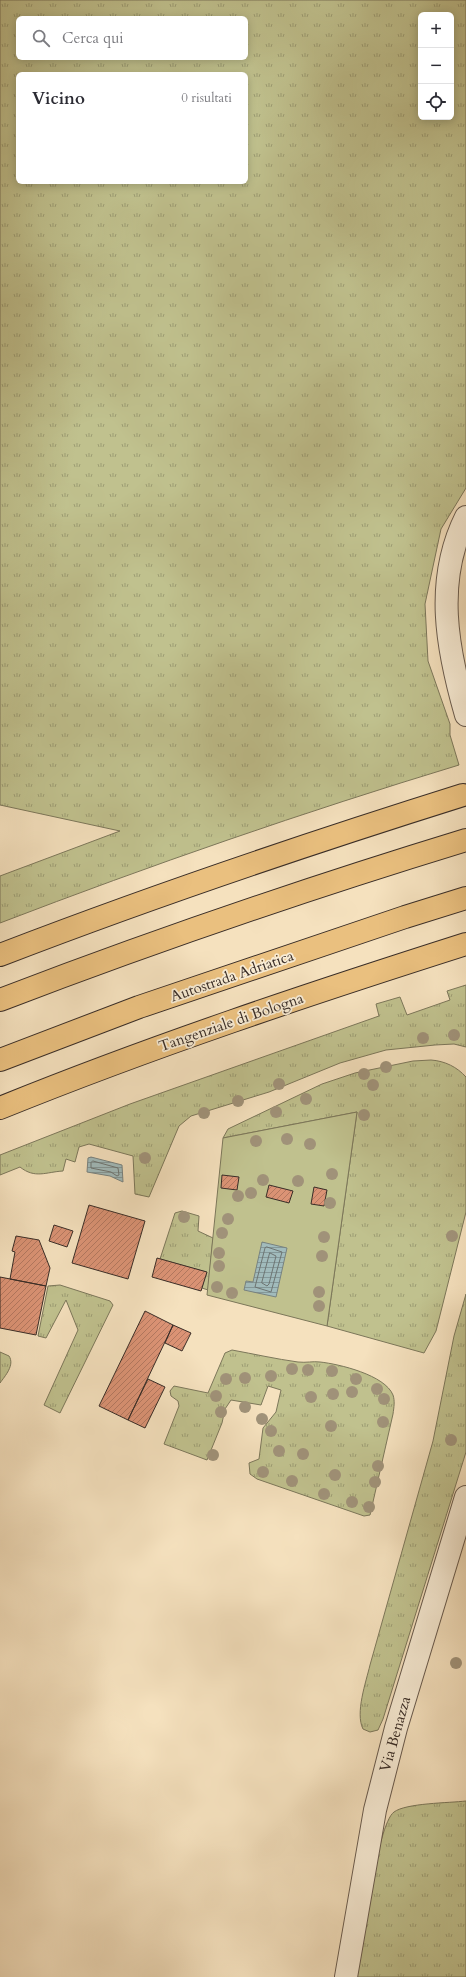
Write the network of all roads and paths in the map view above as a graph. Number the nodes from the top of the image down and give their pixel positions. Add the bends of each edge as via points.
1 (466, 517) edge
2 (466, 715) edge
3 (463, 795) dead end
4 (466, 840) edge
5 (466, 898) edge
6 (466, 944) edge
7 (0, 955) edge
8 (0, 1000) edge
9 (0, 1060) edge
10 (0, 1108) edge
11 (466, 1497) edge
12 (346, 1977) edge

1 - 2 street via 451,557 446,591 449,643
3 - 7 highway via 229,870
4 - 8 highway via 248,909
5 - 9 highway, Autostrada Adriatica via 147,1005
6 - 10 highway, Tangenziale di Bologna via 161,1046
11 - 12 street, Via Benazza via 378,1796

